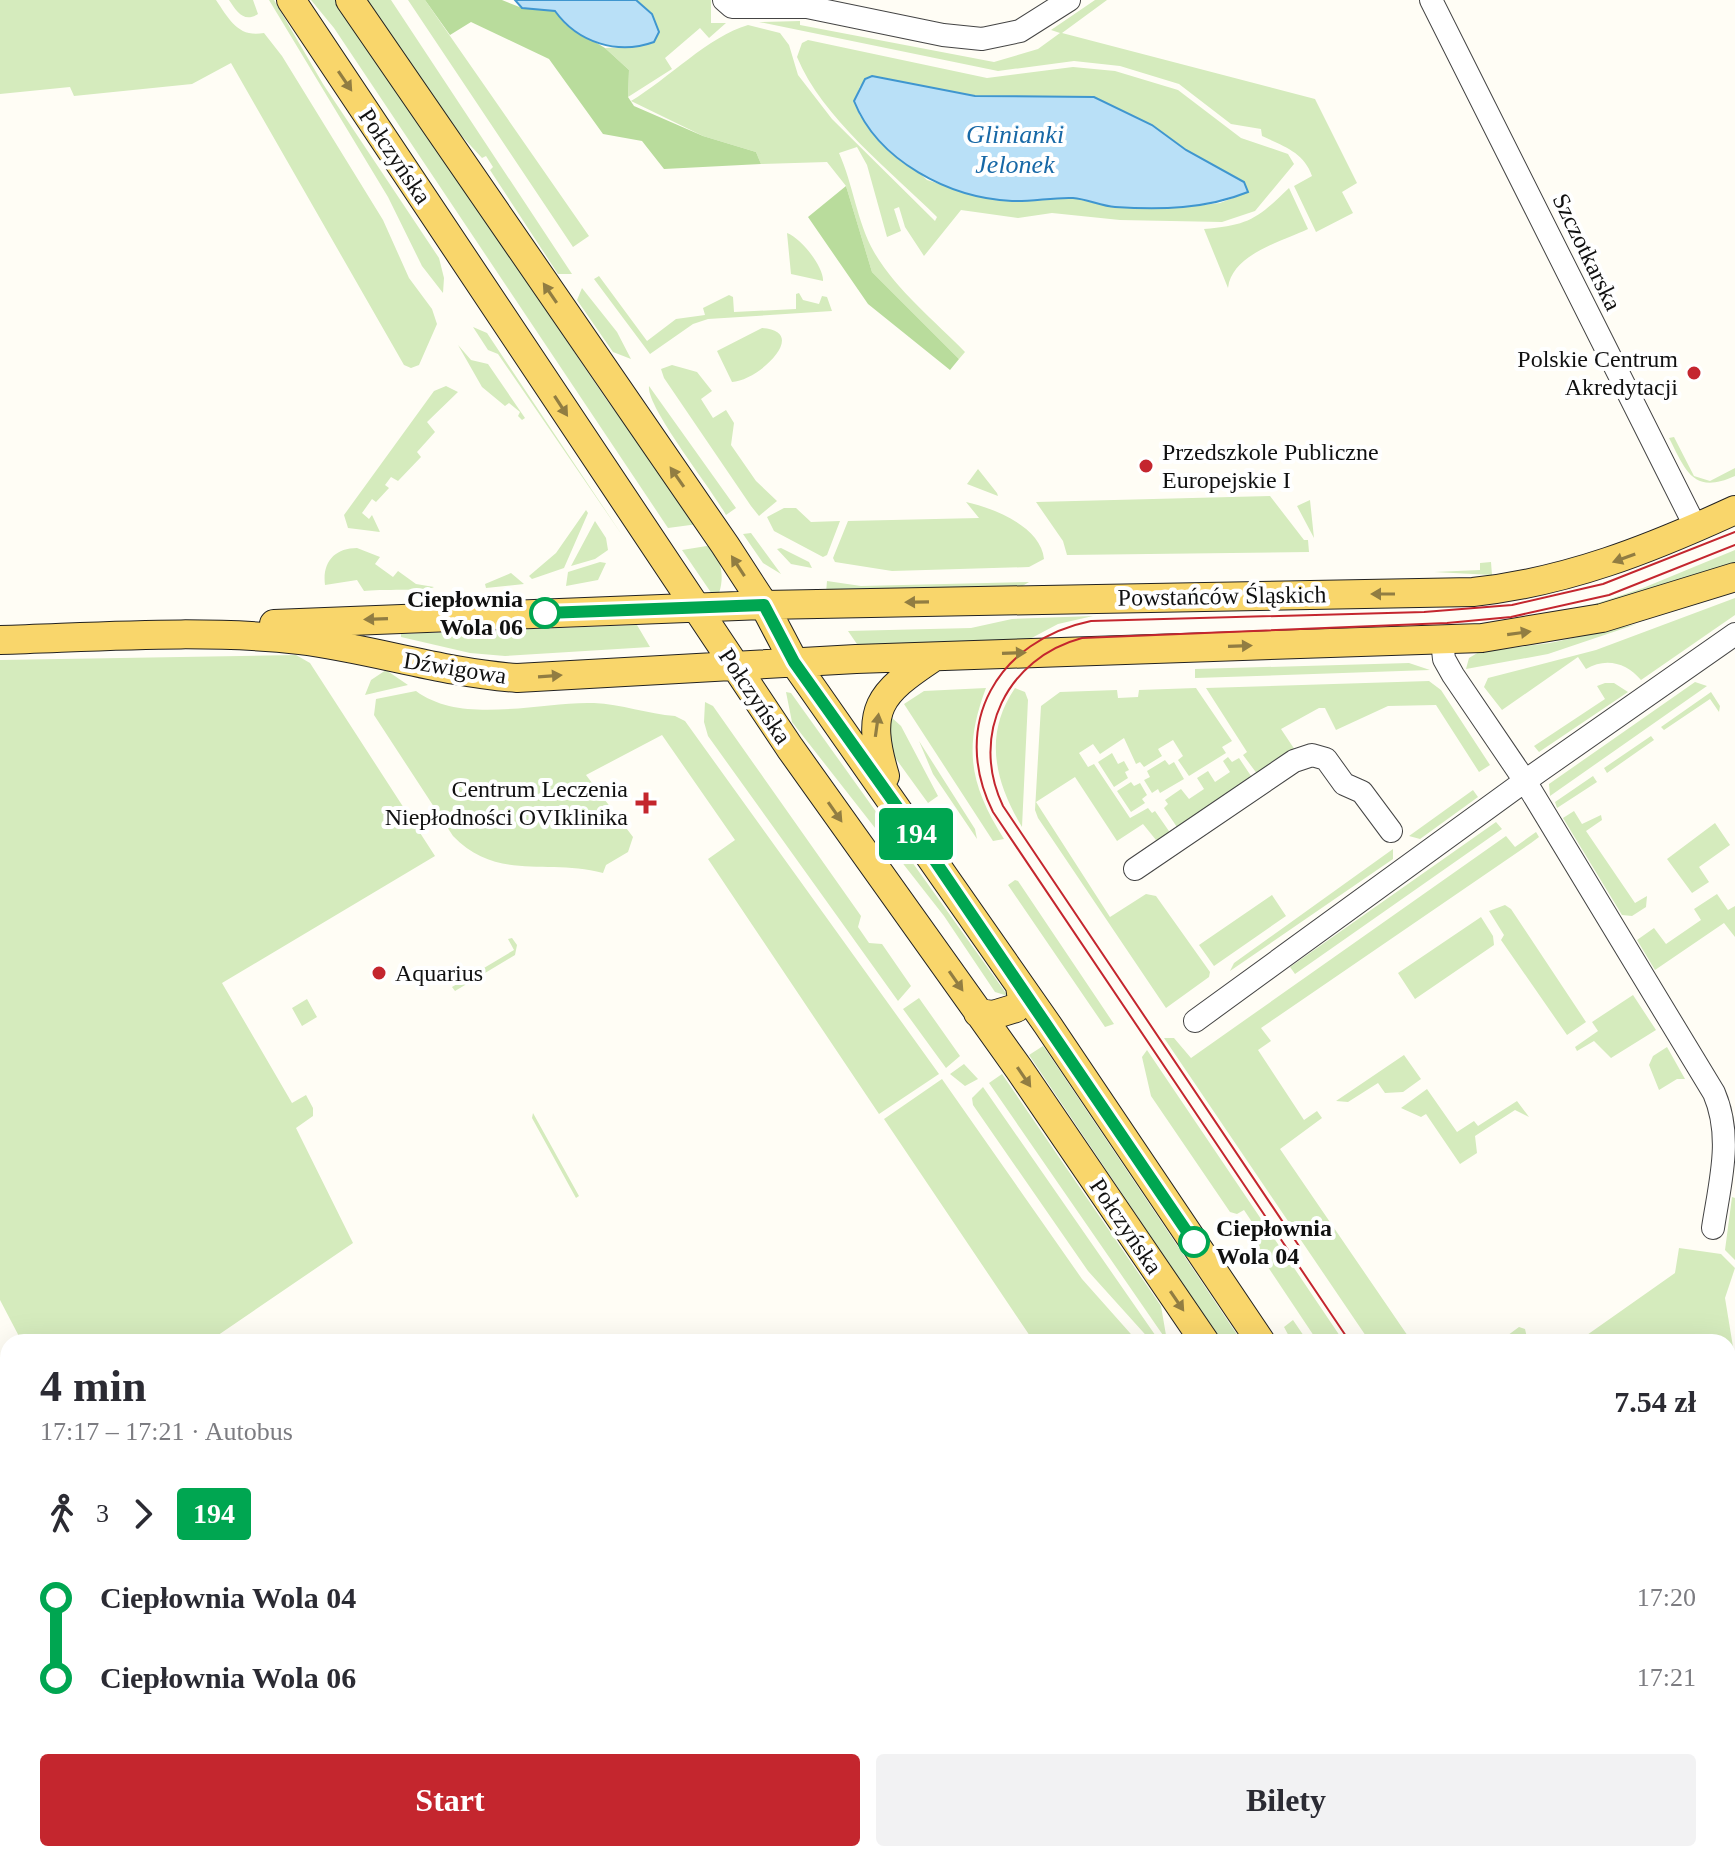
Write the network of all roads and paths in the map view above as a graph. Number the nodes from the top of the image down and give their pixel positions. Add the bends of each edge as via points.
1 (291, 0) edge
2 (350, 0) edge
3 (1069, 0) edge
4 (1431, 0) edge
5 (724, 3) edge
6 (1735, 510) edge
7 (1696, 528) junction
8 (1735, 577) edge
9 (764, 605) junction
10 (695, 608) junction
11 (1735, 634) edge
12 (177, 635) junction
13 (0, 640) edge
14 (1442, 641) junction
15 (936, 656) junction
16 (794, 662) junction
17 (734, 665) junction
18 (1525, 781) junction
19 (893, 800) junction
20 (1391, 831) dead end
21 (1135, 869) dead end
22 (1020, 986) junction
23 (978, 1013) junction
24 (1195, 1021) dead end
25 (1713, 1228) dead end
26 (1199, 1334) edge
27 (1256, 1334) edge

1 -> 10 main road, Połczyńska
9 -> 2 main road, Połczyńska
3 - 5 street via 1020,31 982,39 807,7 748,9
4 - 7 street, Szczotkarska
6 - 7 main road, Powstańców Śląskich
7 -> 9 main road, Powstańców Śląskich via 1575,574 1473,592
14 -> 8 main road, Powstańców Śląskich via 1578,623
9 - 10 main road, Powstańców Śląskich
9 - 16 main road, Połczyńska
10 -> 12 main road, Dźwigowa via 314,622
10 - 17 main road, Połczyńska
11 - 18 street
12 - 13 main road, Dźwigowa
12 -> 17 main road, Dźwigowa via 297,640 467,674 517,678
15 -> 14 main road, Powstańców Śląskich
14 - 18 street via 1453,675
15 - 16 main road, Powstańców Śląskich
19 -> 15 main road via 875,742 879,710 891,689
16 - 17 main road, Powstańców Śląskich
16 - 19 main road, Połczyńska
17 -> 23 main road, Połczyńska
18 - 24 street
18 - 25 street via 1723,1113 1726,1138
19 - 22 main road, Połczyńska
20 - 21 street via 1362,792 1344,784 1326,759 1312,755 1294,761
22 - 23 main road via 1022,1000 1013,1011
22 - 27 main road, Połczyńska
23 -> 26 main road, Połczyńska

